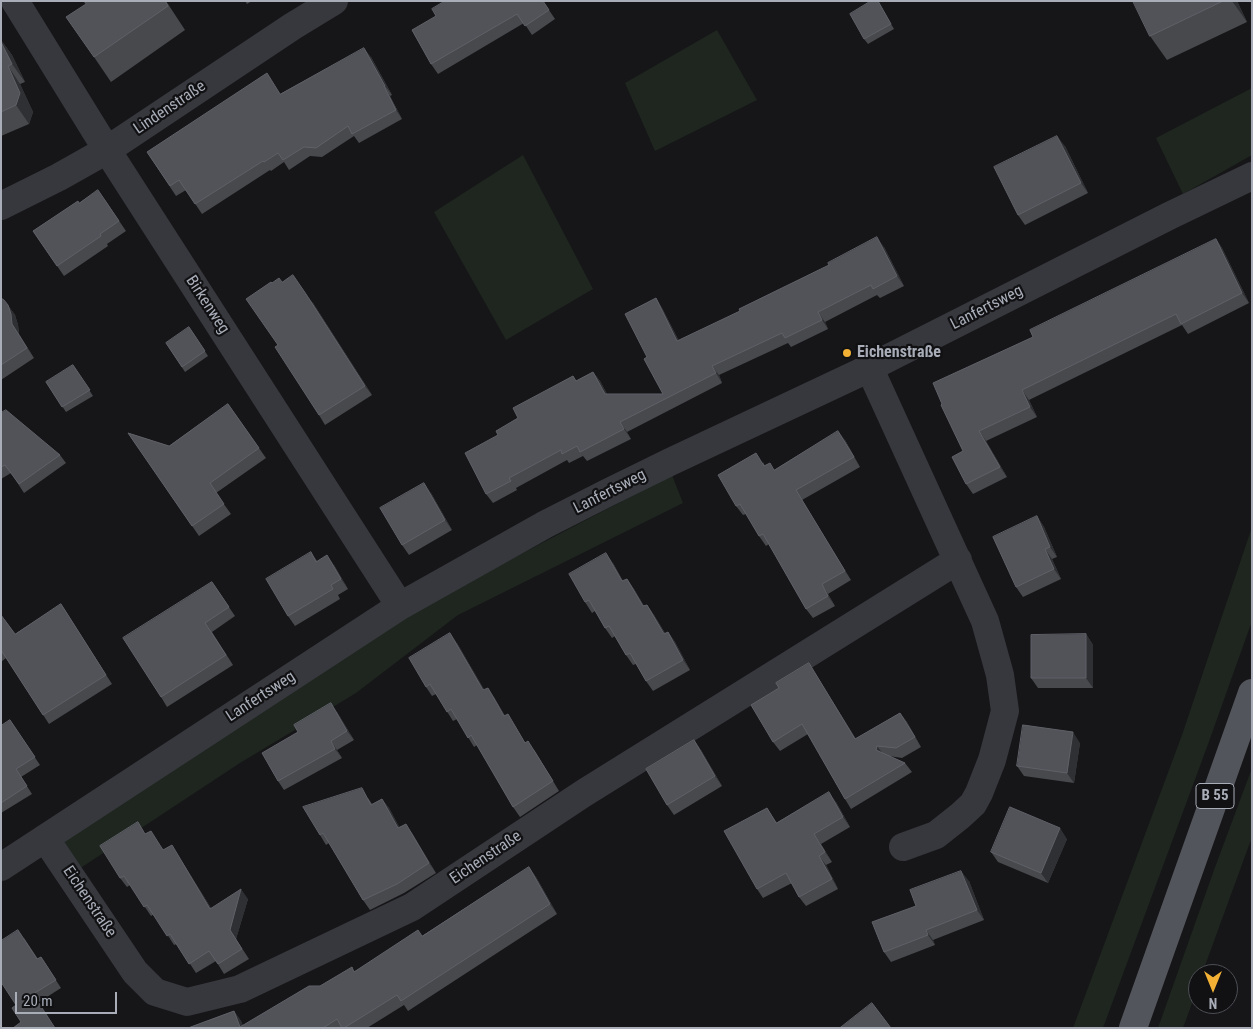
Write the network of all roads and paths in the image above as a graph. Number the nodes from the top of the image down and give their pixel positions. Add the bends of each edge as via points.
1 (16, 1) edge
2 (334, 1) edge
3 (107, 150) junction
4 (1252, 176) edge
5 (1, 206) edge
6 (869, 367) junction
7 (958, 560) junction
8 (400, 606) junction
9 (1252, 693) edge
10 (46, 838) junction
11 (904, 847) dead end
12 (1, 867) edge
13 (1133, 1028) edge

1 - 3 street, Birkenweg
2 - 3 street, Lindenstraße
3 - 5 street, Lindenstraße
3 - 8 street, Birkenweg
4 - 6 street, Lanfertsweg
6 - 7 street
6 - 8 street, Lanfertsweg via 546,524
7 - 10 street, Eichenstraße via 584,793 412,907 240,989 187,1002 155,992 136,972
7 - 11 street via 984,621 1000,675 1005,711 992,760 973,804 936,835
8 - 10 street, Lanfertsweg
9 - 13 main road, B 55
10 - 12 street, Lanfertsweg

